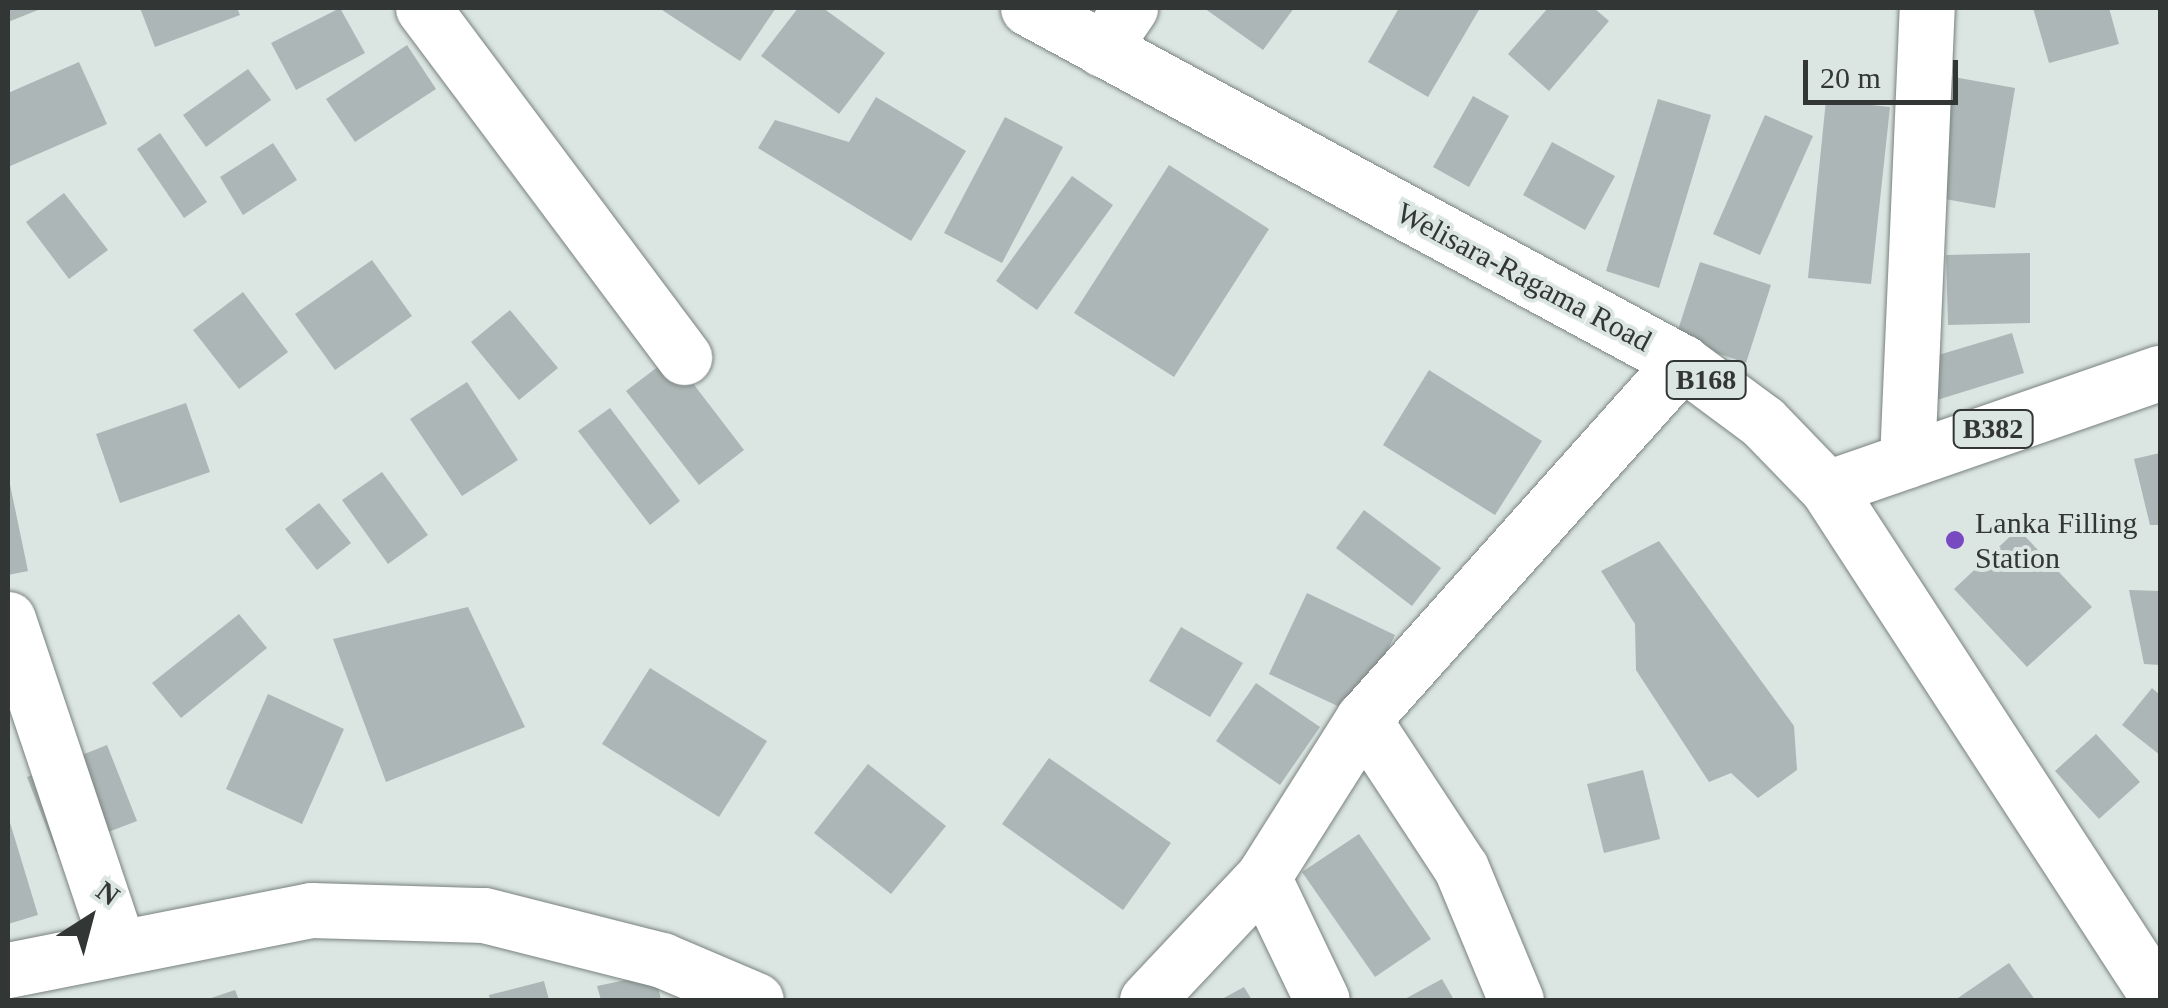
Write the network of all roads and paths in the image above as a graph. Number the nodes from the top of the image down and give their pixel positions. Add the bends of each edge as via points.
1 (423, 8) edge
2 (1028, 8) edge
3 (1927, 8) edge
4 (1116, 28) edge
5 (684, 357) dead end
6 (1682, 362) junction
7 (2160, 374) edge
8 (1906, 460) junction
9 (1827, 488) junction
10 (8, 619) edge
11 (1363, 719) junction
12 (1263, 877) junction
13 (118, 946) junction
14 (8, 970) edge
15 (756, 1000) edge
16 (1147, 1000) edge
17 (1322, 1000) edge
18 (1516, 1000) edge
19 (2160, 1000) edge

1 - 5 street
2 - 4 street, Welisara-Ragama Road / B168
3 - 8 street
4 - 6 street, Welisara-Ragama Road / B168
6 - 9 street, Welisara-Ragama Road / B168 via 1763,422
6 - 11 street
7 - 8 street, B382
8 - 9 street, B382
9 - 19 street, Welisara-Ragama Road / B168
10 - 13 street
11 - 12 street
11 - 18 street via 1461,868
12 - 16 street
12 - 17 street
13 - 14 street
13 - 15 street via 310,910 484,915 662,960

